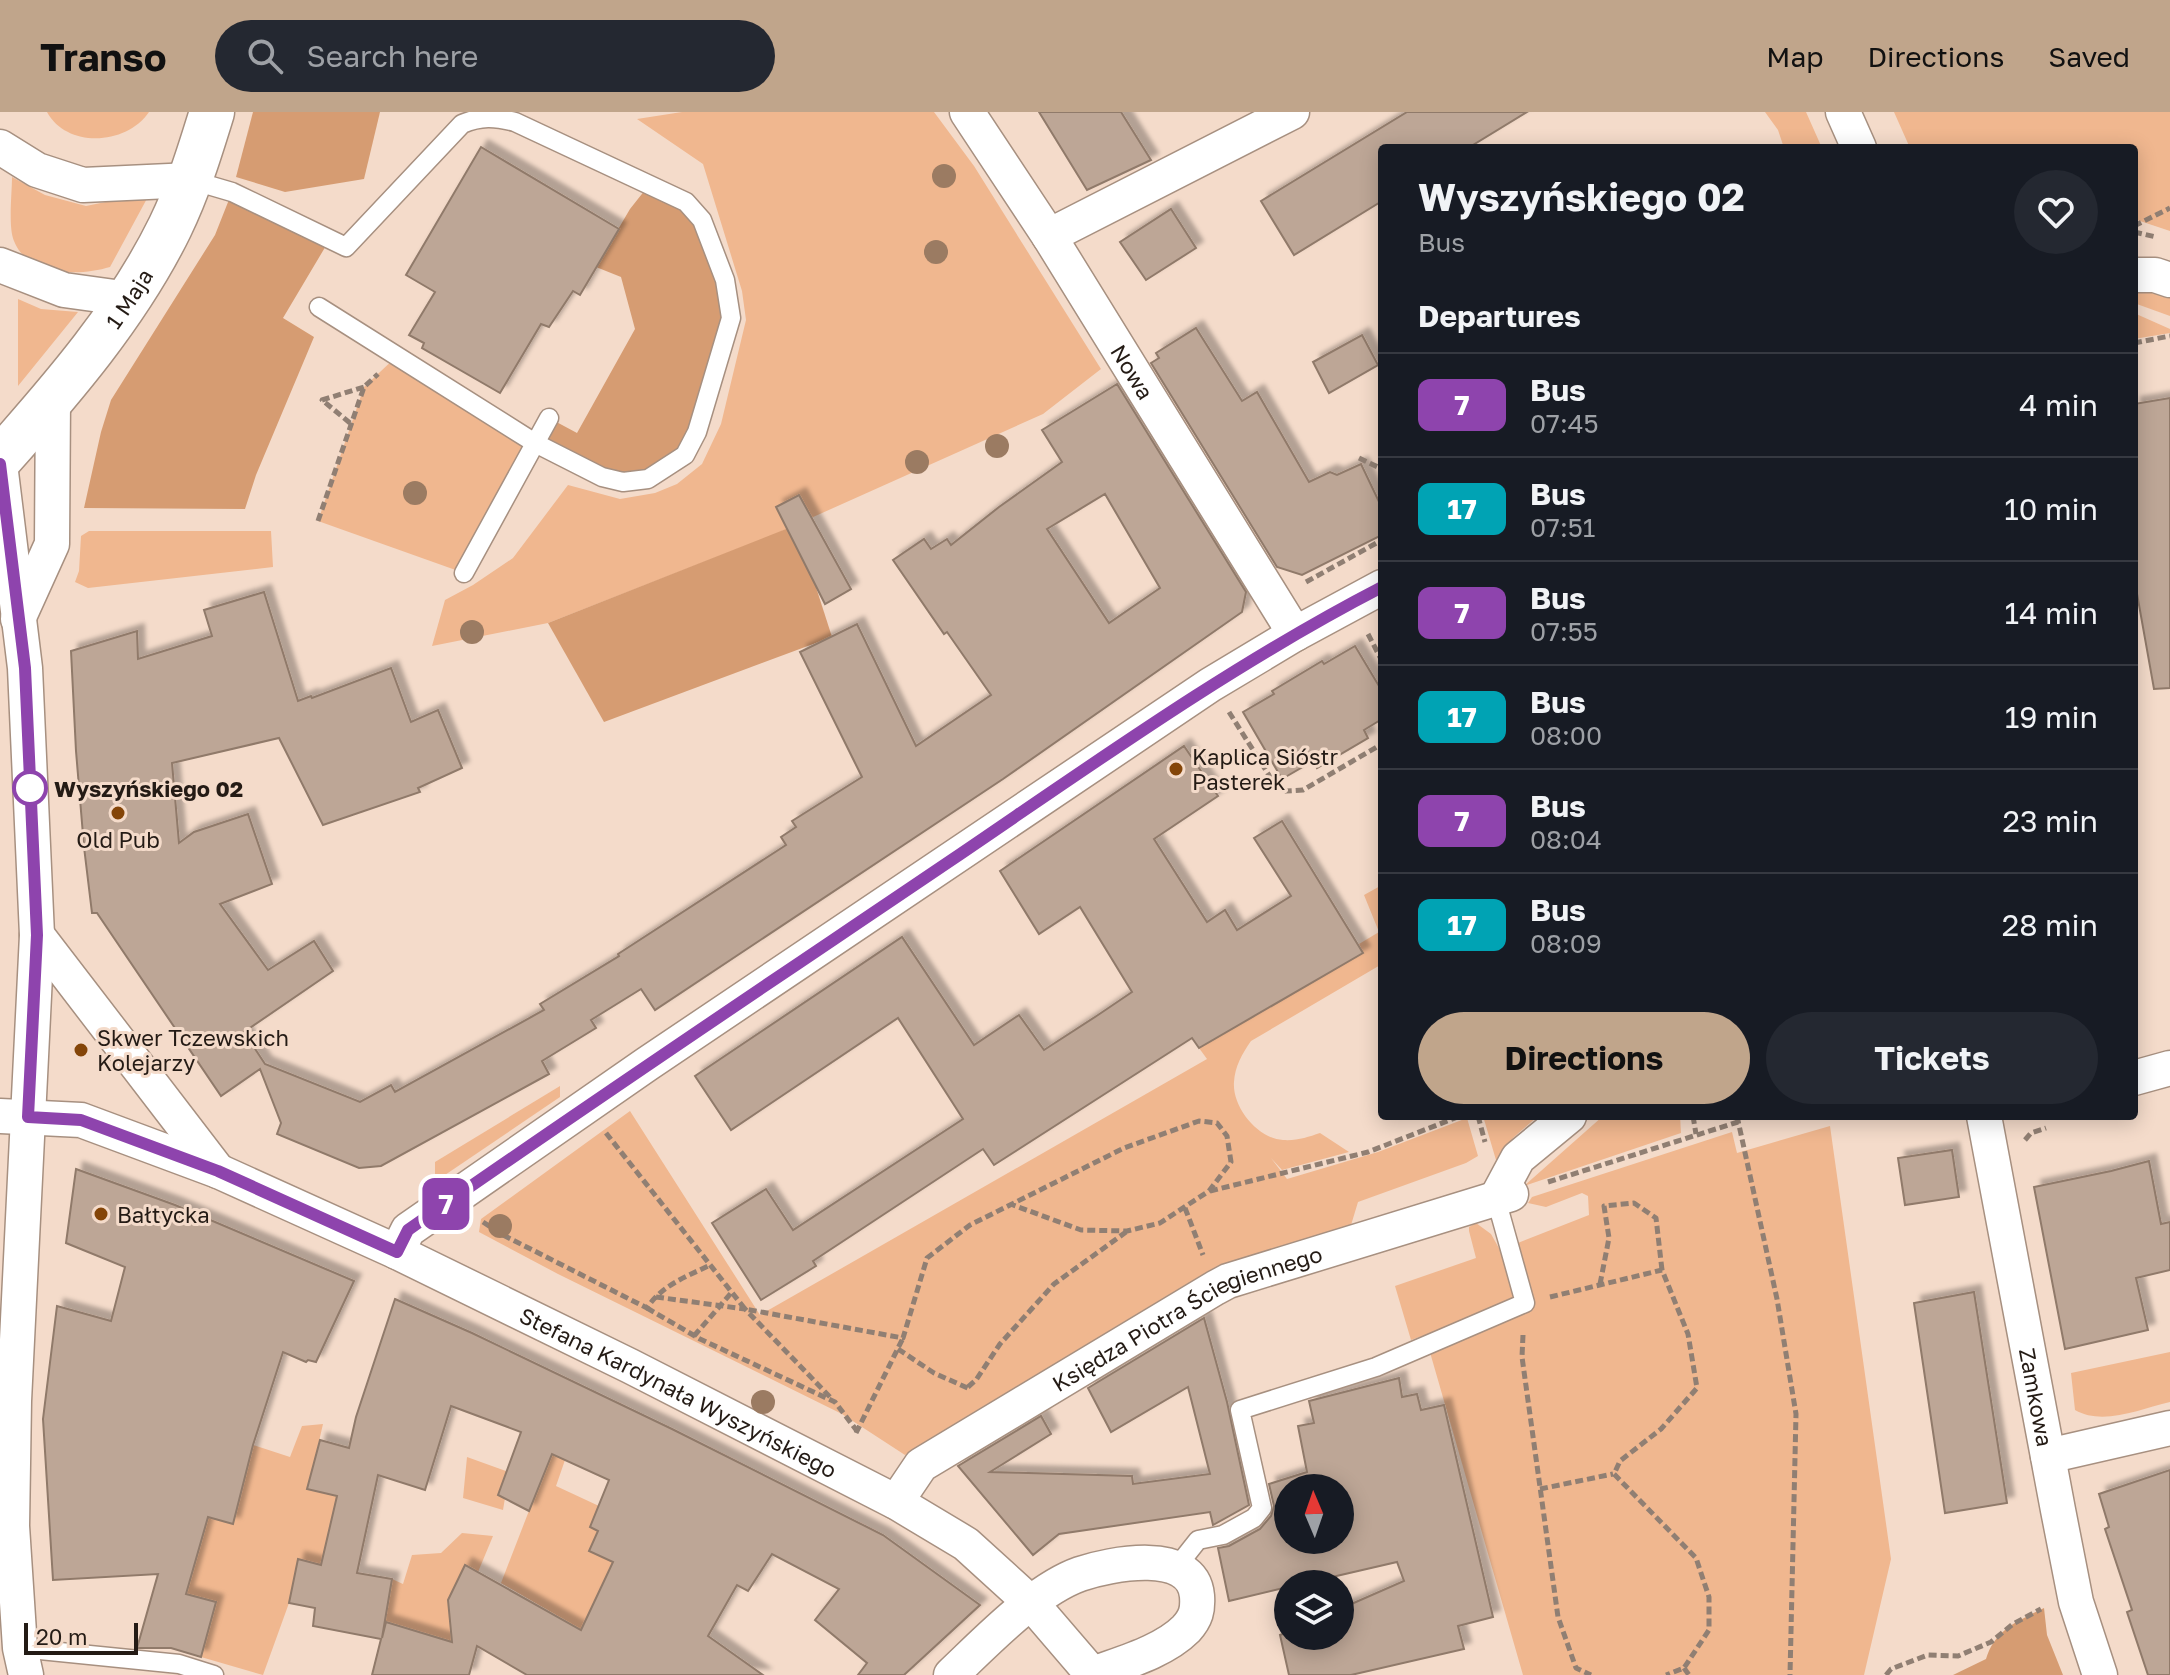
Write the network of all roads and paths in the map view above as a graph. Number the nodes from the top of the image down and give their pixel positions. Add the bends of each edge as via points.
1 (212, 112) edge
2 (967, 112) edge
3 (1292, 112) edge
4 (1843, 112) edge
5 (1857, 144) edge
6 (0, 147) edge
7 (191, 180) junction
8 (2170, 208) edge
9 (2138, 224) edge
10 (1049, 236) junction
11 (0, 265) edge
12 (2138, 275) edge
13 (2170, 280) edge
14 (129, 299) junction
15 (319, 307) dead end
16 (2170, 336) edge
17 (2138, 342) edge
18 (396, 357) junction
19 (364, 387) junction
20 (53, 399) junction
21 (549, 418) dead end
22 (350, 423) junction
23 (535, 443) junction
24 (1359, 458) dead end
25 (0, 461) edge
26 (1378, 467) edge
27 (318, 521) dead end
28 (1378, 542) edge
29 (464, 573) dead end
30 (1305, 583) dead end
31 (1378, 589) edge
32 (18, 620) junction
33 (1363, 624) dead end
34 (1295, 634) junction
35 (1378, 653) edge
36 (1225, 704) dead end
37 (1378, 746) edge
38 (37, 935) junction
39 (2170, 1068) edge
40 (2138, 1077) edge
41 (585, 1107) junction
42 (14, 1116) edge
43 (1450, 1120) edge
44 (1479, 1120) edge
45 (1564, 1120) edge
46 (1694, 1120) edge
47 (1734, 1120) edge
48 (1737, 1120) edge
49 (1987, 1120) edge
50 (1696, 1134) junction
51 (1489, 1154) dead end
52 (218, 1171) junction
53 (1209, 1191) junction
54 (1503, 1197) junction
55 (451, 1200) junction
56 (1013, 1205) junction
57 (1185, 1208) junction
58 (1127, 1231) junction
59 (397, 1252) junction
60 (1203, 1255) dead end
61 (710, 1265) junction
62 (1662, 1270) junction
63 (1600, 1284) junction
64 (732, 1292) junction
65 (655, 1296) junction
66 (1525, 1303) junction
67 (720, 1306) junction
68 (647, 1308) junction
69 (745, 1309) junction
70 (694, 1336) junction
71 (903, 1338) junction
72 (898, 1349) junction
73 (835, 1402) junction
74 (2170, 1428) edge
75 (857, 1431) junction
76 (2048, 1456) junction
77 (836, 1472) junction
78 (1614, 1474) junction
79 (1540, 1489) junction
80 (896, 1502) junction
81 (1175, 1569) junction
82 (1032, 1604) junction
83 (2044, 1608) dead end
84 (23, 1662) edge
85 (1684, 1668) junction
86 (214, 1675) edge
87 (951, 1675) edge
88 (1093, 1675) edge
89 (1591, 1675) edge
90 (1666, 1675) edge
91 (1689, 1675) edge
92 (1790, 1675) edge
93 (1886, 1675) edge
94 (2100, 1675) edge

1 - 7 street, 1 Maja
2 - 10 street, Nowa
3 - 10 street
4 - 5 street
6 - 7 street via 37,170 83,185
7 - 14 street, 1 Maja
7 - 23 lane via 232,192 346,247 462,124 494,117 686,202 702,220 725,280 731,318 697,432 685,455 648,479 623,482
8 - 9 path
10 - 34 street, Nowa
11 - 14 street via 64,290
12 - 13 street
14 - 20 street, 1 Maja
15 - 18 lane
16 - 17 path
18 - 19 path
18 - 23 lane
19 - 22 path
19 - 22 path via 322,400
20 - 25 street, 1 Maja
20 - 32 street via 52,544
21 - 23 lane
22 - 27 path
23 - 29 lane
24 - 26 path
25 - 32 street
28 - 30 path
31 - 34 street
32 - 38 street via 25,668
33 - 35 path
34 - 41 street via 1210,685
36 - 37 path via 1272,780 1286,791 1303,790
38 - 42 street
38 - 52 street, Stefana Kardynała Wyszyńskiego
39 - 40 street
41 - 55 street
41 - 61 path
42 - 52 street, Stefana Kardynała Wyszyńskiego via 81,1120
42 - 84 street via 12,1511
43 - 53 path via 1368,1152
44 - 51 path
45 - 54 street via 1518,1158
46 - 50 path
47 - 50 path
48 - 92 path via 1796,1414
49 - 76 street, Zamkowa
50 - 54 path
52 - 59 street, Stefana Kardynała Wyszyńskiego
53 - 56 path via 1231,1162 1227,1136 1217,1123 1199,1121 1124,1148
53 - 57 path
54 - 66 lane
54 - 80 street, Księdza Piotra Ściegiennego via 1228,1281 1196,1297 921,1465
55 - 59 street via 408,1230
55 - 68 path via 501,1234
56 - 58 path via 1081,1230
56 - 71 path via 970,1225 927,1258
57 - 58 path via 1160,1223
57 - 60 path
58 - 72 path via 1054,1284 968,1387
59 - 77 street, Stefana Kardynała Wyszyńskiego
61 - 64 path
61 - 65 path
62 - 63 path
62 - 63 path via 1656,1218 1634,1203 1604,1206 1609,1238
62 - 78 path via 1688,1334 1697,1388 1661,1429 1620,1461
63 - 66 path
64 - 67 path
64 - 69 path
65 - 67 path
65 - 68 path
66 - 79 path via 1522,1357
66 - 81 lane via 1376,1367 1240,1410 1262,1508 1223,1535 1198,1540
67 - 69 path
67 - 70 path
68 - 70 path
69 - 71 path
69 - 73 path
70 - 73 path
71 - 72 path
72 - 75 path
73 - 75 path
74 - 76 street
75 - 77 path
76 - 94 street, Zamkowa via 2076,1602
77 - 80 street, Stefana Kardynała Wyszyńskiego
78 - 79 path
78 - 85 path via 1696,1558 1709,1597 1709,1630
79 - 89 path via 1558,1617 1576,1668
80 - 82 street, Stefana Kardynała Wyszyńskiego via 966,1544
81 - 82 street via 1147,1561 1081,1574
81 - 88 street via 1196,1587 1197,1615 1184,1632
82 - 87 street
82 - 88 street, Stefana Kardynała Wyszyńskiego
83 - 93 path via 1958,1656 1928,1655
84 - 86 lane via 179,1664
85 - 90 path
85 - 91 path

